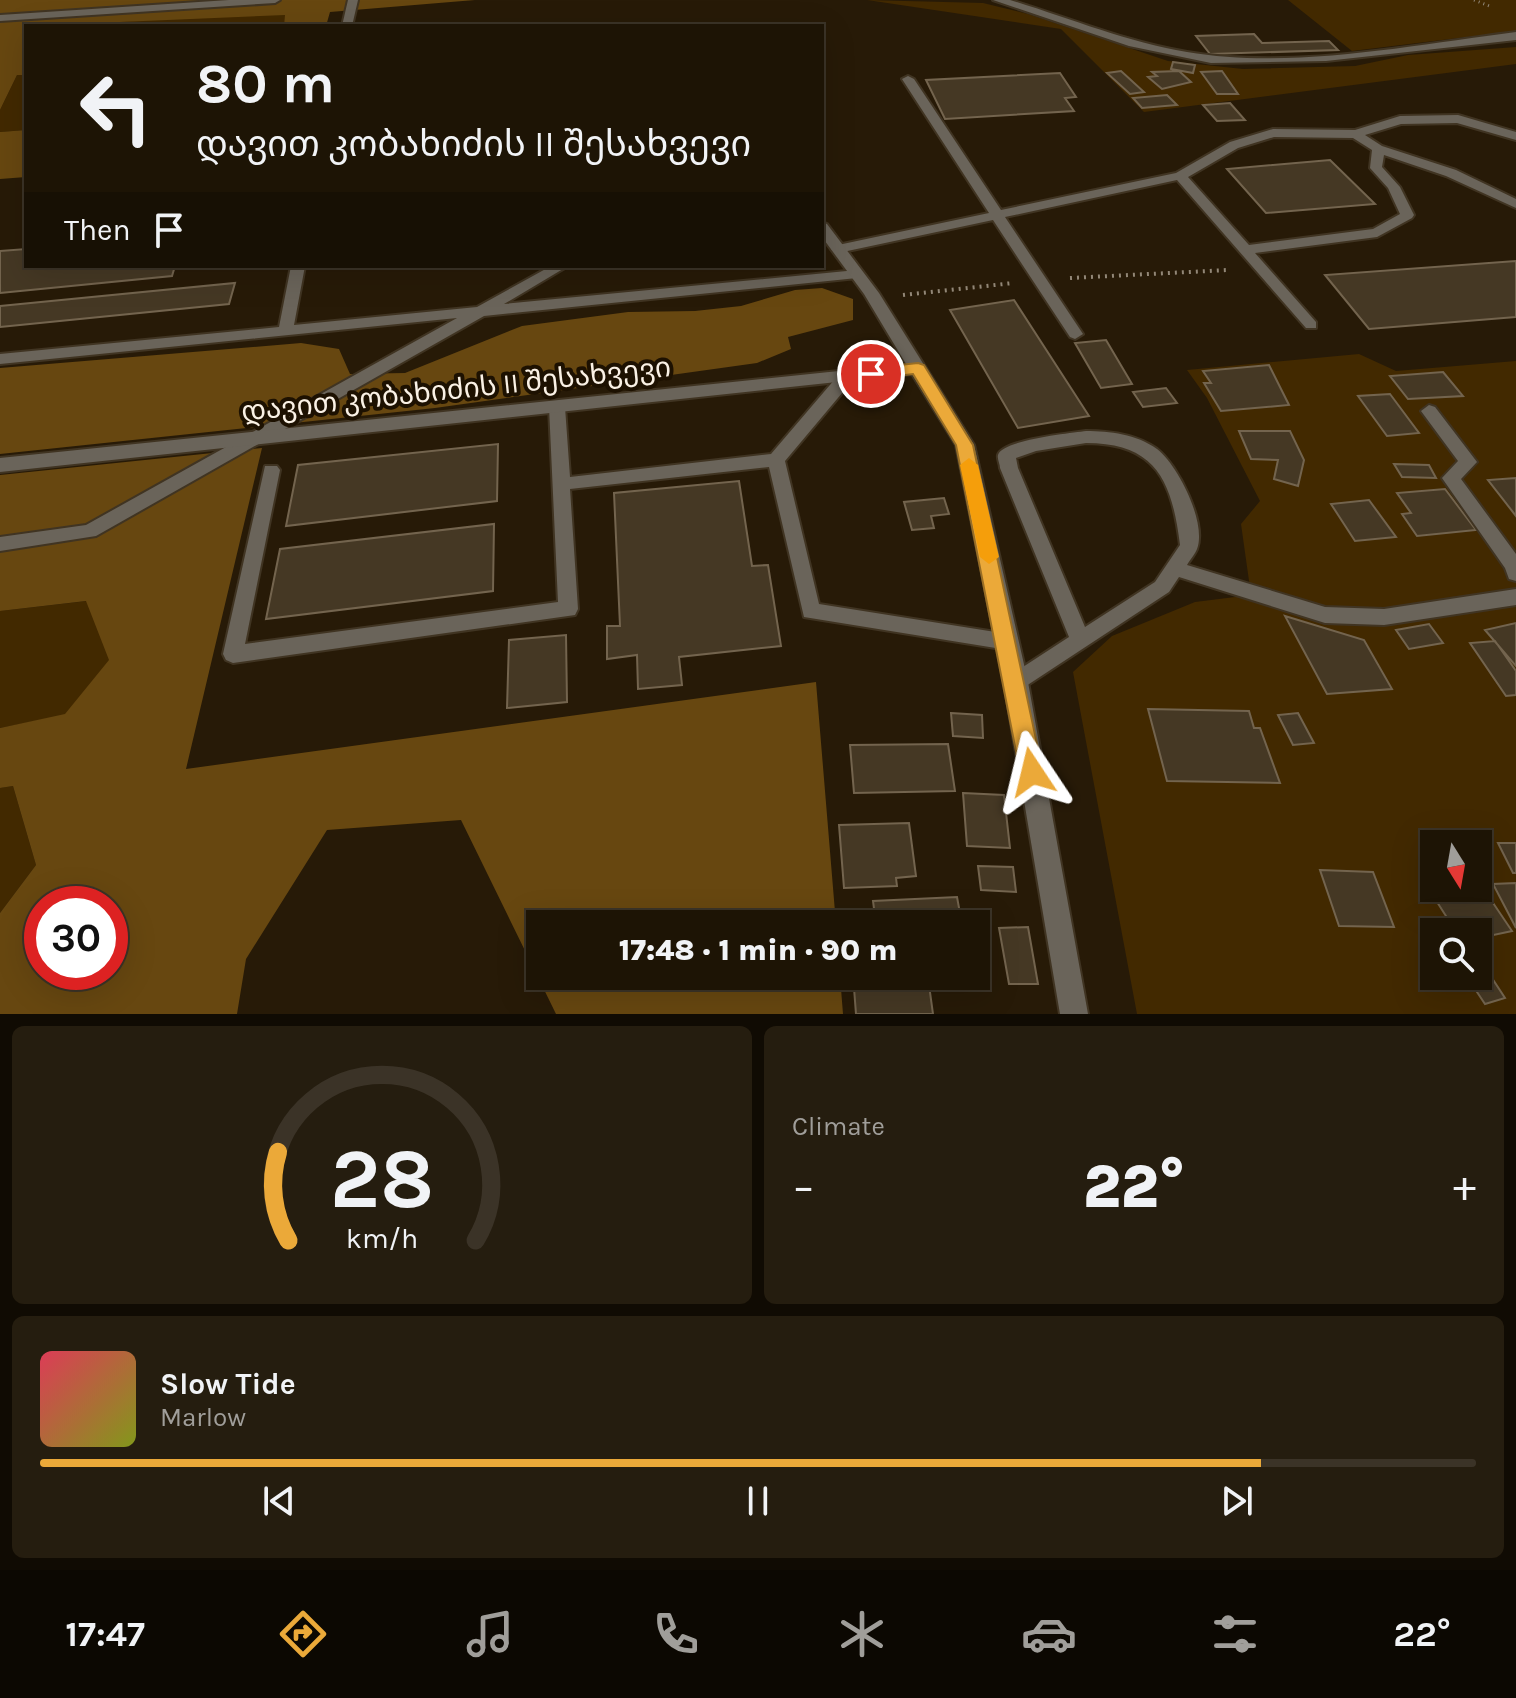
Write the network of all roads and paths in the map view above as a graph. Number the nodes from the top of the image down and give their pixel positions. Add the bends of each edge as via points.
1 (275, 0) edge
2 (353, 0) edge
3 (999, 0) edge
4 (1474, 0) edge
5 (1492, 7) dead end
6 (0, 18) edge
7 (347, 24) edge
8 (1516, 36) edge
9 (908, 79) dead end
10 (1356, 134) junction
11 (1516, 136) edge
12 (1378, 149) junction
13 (1180, 176) junction
14 (1516, 204) edge
15 (999, 215) junction
16 (824, 230) edge
17 (838, 249) junction
18 (1245, 250) junction
19 (298, 268) edge
20 (557, 268) edge
21 (857, 274) junction
22 (474, 314) junction
23 (1311, 325) dead end
24 (285, 333) junction
25 (1075, 334) dead end
26 (0, 359) edge
27 (918, 368) junction
28 (847, 376) junction
29 (557, 407) junction
30 (1429, 411) dead end
31 (261, 438) junction
32 (776, 460) junction
33 (0, 465) edge
34 (271, 470) dead end
35 (561, 484) junction
36 (0, 544) edge
37 (1174, 568) junction
38 (1516, 574) edge
39 (1516, 597) edge
40 (1080, 639) junction
41 (1008, 642) junction
42 (1016, 682) junction
43 (1074, 1014) edge

1 - 6 lane
2 - 7 lane
3 - 8 street via 1209,59 1305,58
4 - 5 path
9 - 15 lane
10 - 11 lane via 1400,120 1458,119
10 - 12 lane
10 - 13 lane via 1273,133 1234,145
12 - 14 lane via 1438,168
12 - 18 lane via 1376,168 1394,187 1407,215 1377,233
13 - 15 lane
13 - 18 lane
15 - 17 lane
15 - 25 lane
16 - 17 street
17 - 21 street
18 - 23 lane
19 - 24 lane
20 - 22 lane
21 - 22 lane
21 - 27 street
22 - 24 lane
22 - 31 lane
24 - 26 lane
27 - 28 street, დავით კობახიძის II შესახვევი
27 - 41 street via 965,445
28 - 29 street, დავით კობახიძის II შესახვევი
28 - 32 lane
29 - 31 street, დავით კობახიძის II შესახვევი
29 - 35 lane
30 - 38 lane via 1468,462 1451,478
31 - 33 street, დავით კობახიძის II შესახვევი
31 - 36 lane via 90,531
32 - 35 lane
32 - 41 lane via 811,611
34 - 35 lane via 233,654 568,609
37 - 39 lane via 1325,615 1384,617
37 - 40 lane via 1162,587
37 - 40 lane via 1189,546 1181,498 1166,468 1137,443 1099,434 1024,447 1007,455
40 - 42 lane
41 - 42 street
42 - 43 street

